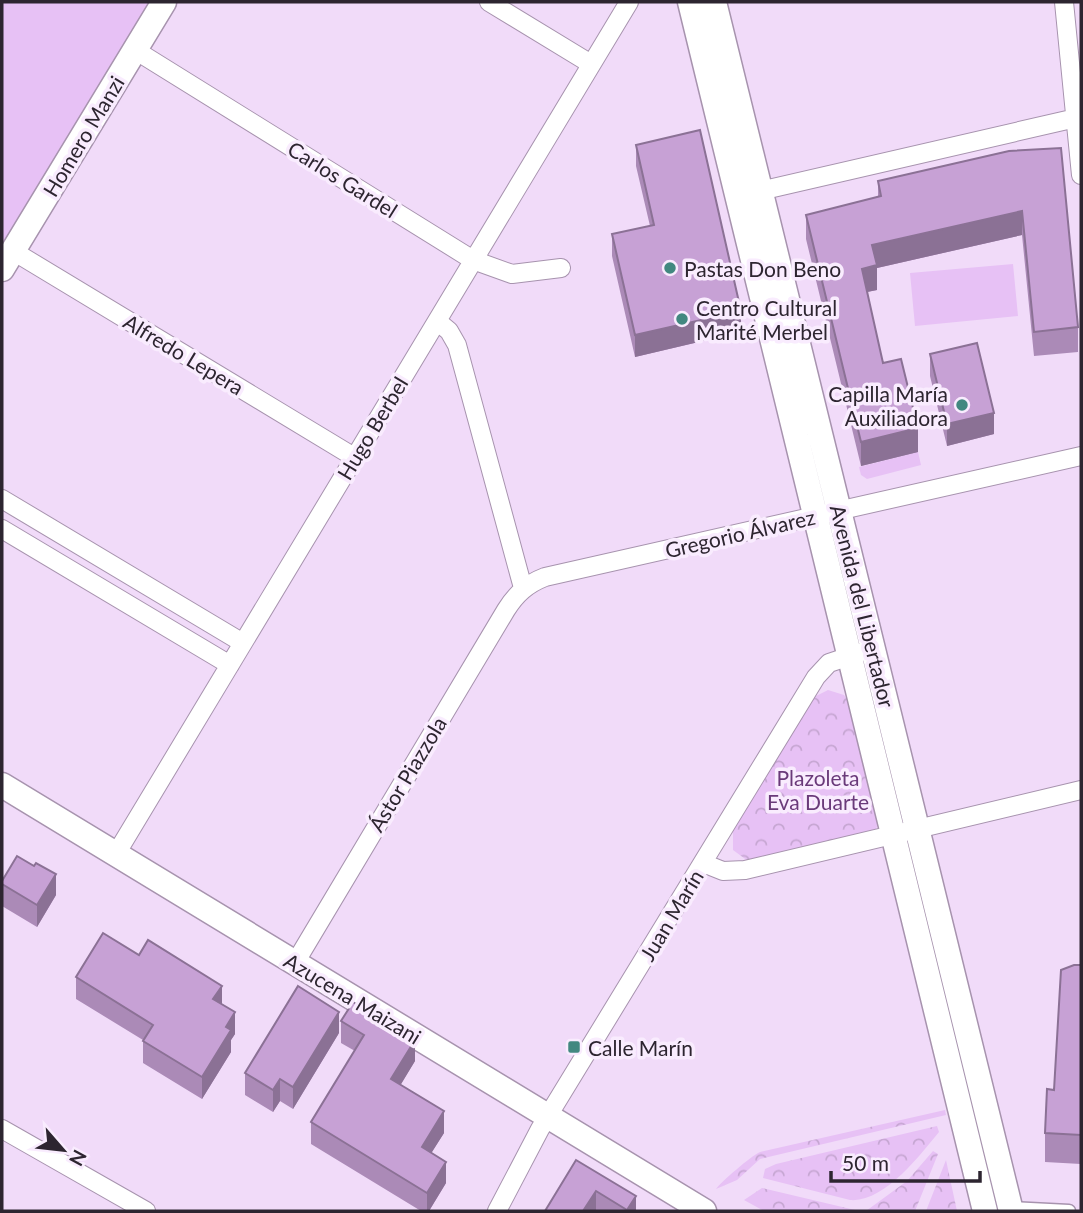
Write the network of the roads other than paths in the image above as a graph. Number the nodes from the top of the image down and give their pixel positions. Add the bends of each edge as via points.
1 (164, 2) edge
2 (489, 2) edge
3 (629, 2) edge
4 (690, 2) edge
5 (714, 2) edge
6 (1064, 2) edge
7 (135, 50) junction
8 (592, 64) junction
9 (1076, 118) junction
10 (1081, 175) edge
11 (760, 191) junction
12 (7, 260) edge
13 (474, 260) junction
14 (561, 268) dead end
15 (437, 321) junction
16 (1081, 456) edge
17 (355, 457) junction
18 (2, 499) edge
19 (827, 514) junction
20 (2, 529) edge
21 (523, 588) junction
22 (243, 643) junction
23 (861, 652) junction
24 (229, 665) junction
25 (2, 785) edge
26 (1081, 790) edge
27 (905, 832) junction
28 (116, 854) junction
29 (702, 863) junction
30 (295, 962) junction
31 (548, 1116) junction
32 (2, 1129) edge
33 (1011, 1209) edge
34 (146, 1211) edge
35 (497, 1211) edge
36 (704, 1211) edge
37 (985, 1211) edge
38 (1069, 1211) edge

1 - 7 main road, Homero Manzi
2 - 8 street
3 - 8 street, Hugo Berbel
4 - 19 main road, Avenida del Libertador
5 - 11 main road, Avenida del Libertador
6 - 9 street
7 - 12 main road, Homero Manzi
7 - 13 street, Carlos Gardel
8 - 13 street, Hugo Berbel
9 - 10 street
9 - 11 street
11 - 19 main road, Avenida del Libertador
12 - 17 street, Alfredo Lepera
13 - 14 street, Carlos Gardel via 512,274
13 - 15 street, Hugo Berbel
15 - 17 street, Hugo Berbel
15 - 21 street via 457,345
16 - 19 street, Gregorio Álvarez
17 - 22 street, Hugo Berbel
18 - 22 street
19 - 21 street, Gregorio Álvarez via 545,577
19 - 23 main road, Avenida del Libertador
20 - 24 street
21 - 30 street, Ástor Piazzola
22 - 24 street, Hugo Berbel
23 - 27 main road, Avenida del Libertador
23 - 29 street, Juan Marín via 829,663 816,677
24 - 28 street, Hugo Berbel
25 - 28 main road, Azucena Maizani
26 - 27 street
27 - 29 street via 745,870 723,871
27 - 33 main road, Avenida del Libertador
27 - 37 main road, Avenida del Libertador
28 - 30 main road, Azucena Maizani
29 - 31 street, Juan Marín
30 - 31 main road, Azucena Maizani
31 - 35 street, Juan Marín
31 - 36 main road, Azucena Maizani
32 - 34 street
33 - 38 street

